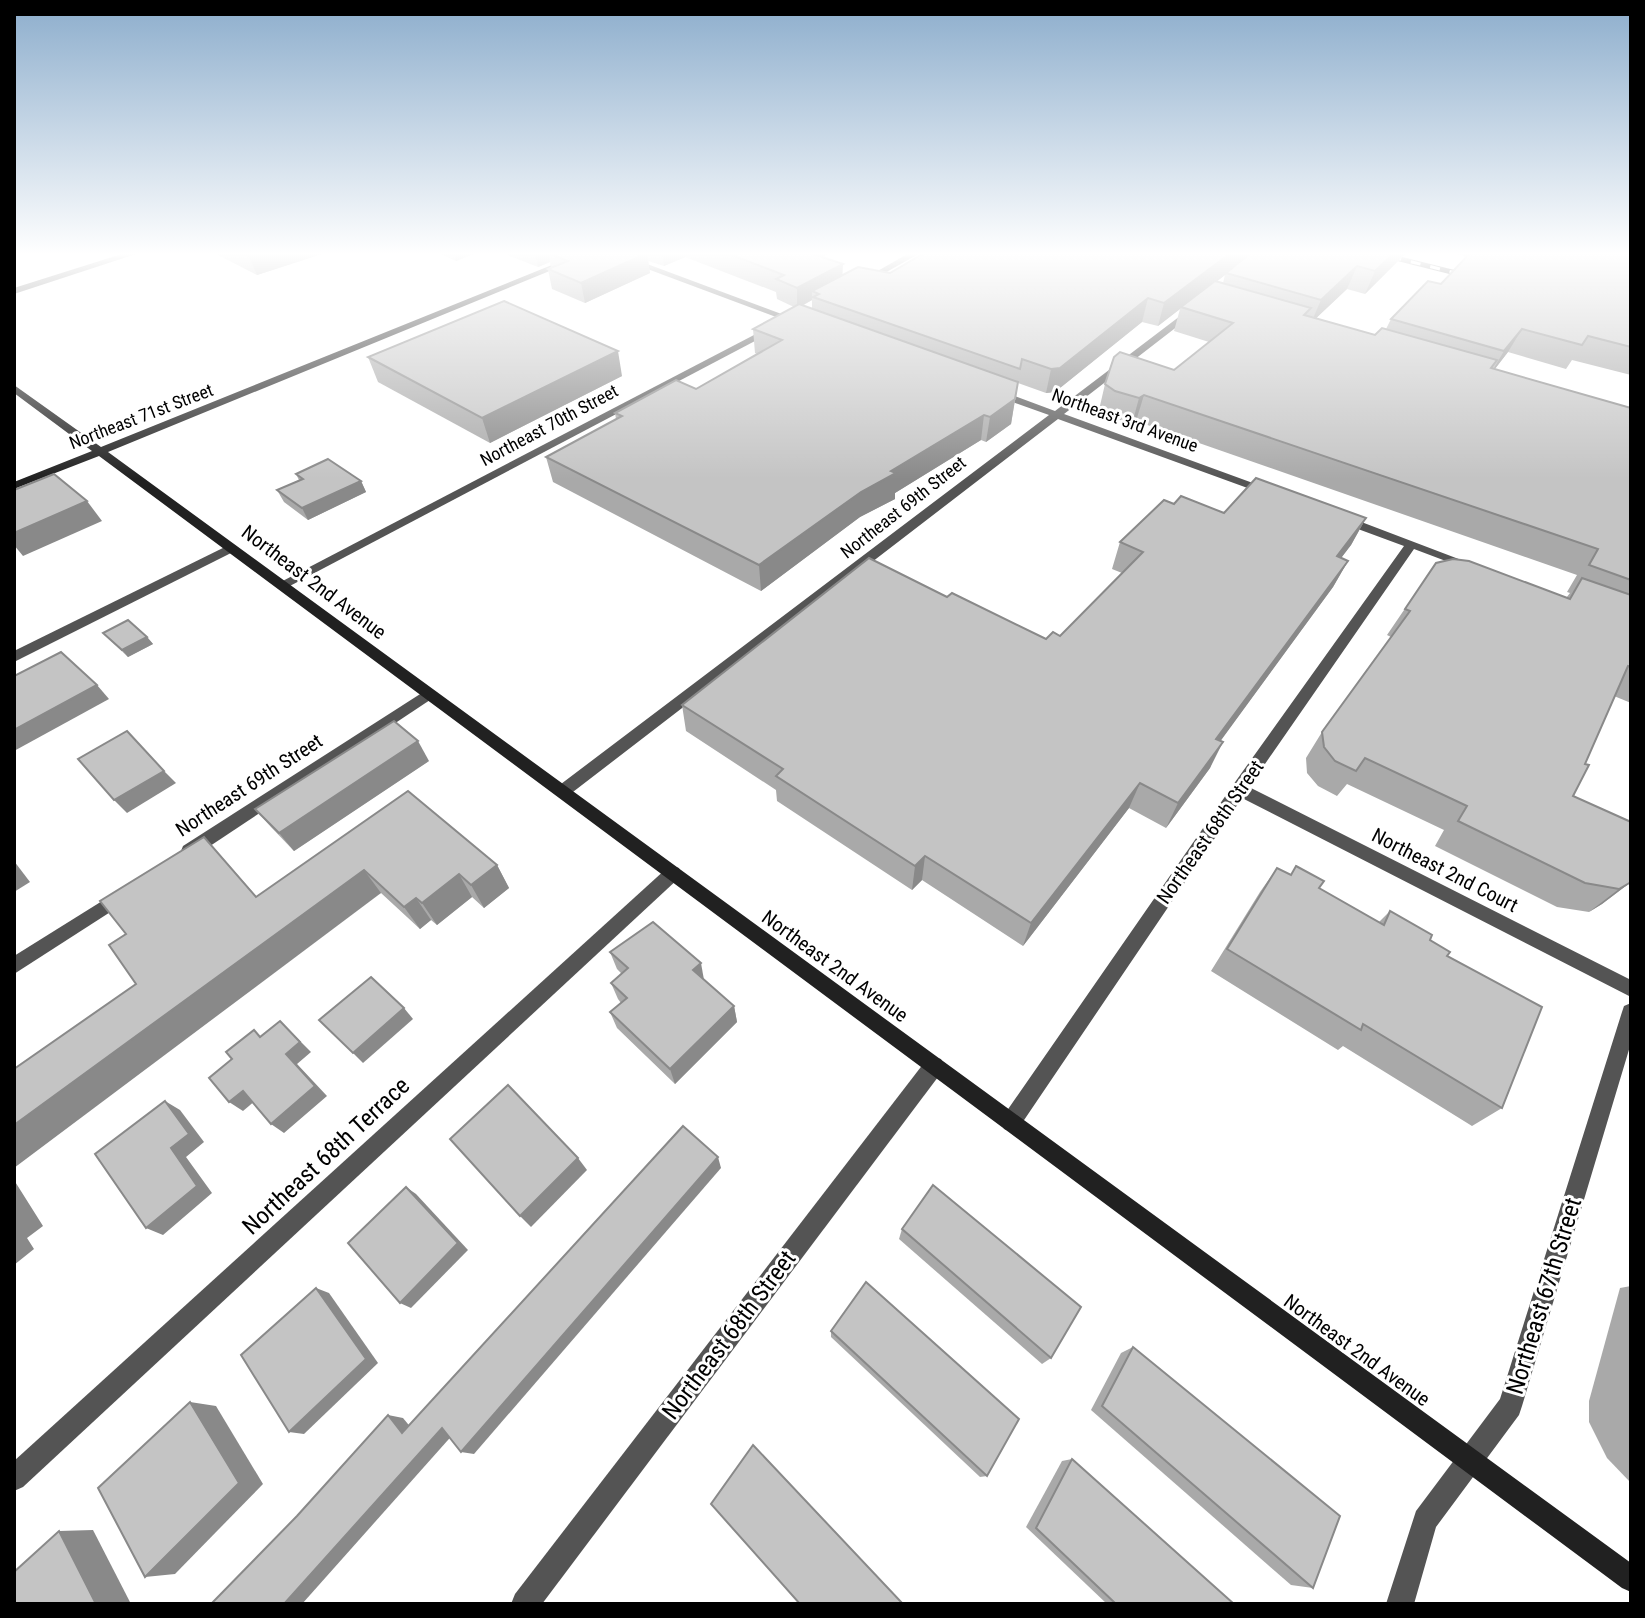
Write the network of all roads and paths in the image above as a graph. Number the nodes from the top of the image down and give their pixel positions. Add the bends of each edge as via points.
1 (407, 328) edge
2 (774, 328) edge
3 (1171, 328) edge
4 (14, 388) edge
5 (982, 388) edge
6 (1056, 414) junction
7 (101, 452) junction
8 (14, 486) edge
9 (1278, 496) edge
10 (1338, 517) edge
11 (1412, 544) junction
12 (231, 548) junction
13 (1485, 570) edge
14 (281, 585) junction
15 (14, 657) edge
16 (428, 694) junction
17 (1239, 789) junction
18 (563, 791) junction
19 (174, 861) edge
20 (673, 873) junction
21 (134, 887) edge
22 (14, 966) edge
23 (1631, 989) edge
24 (1631, 1012) edge
25 (934, 1066) junction
26 (1011, 1122) junction
27 (1472, 1461) junction
28 (14, 1478) edge
29 (1631, 1579) edge
30 (525, 1604) edge
31 (1400, 1604) edge

1 - 7 main road, Northeast 71st Street
2 - 14 street, Northeast 70th Street
3 - 6 street, Northeast 69th Street
4 - 7 main road, Northeast 2nd Avenue
5 - 6 street, Northeast 3rd Avenue
6 - 9 street, Northeast 3rd Avenue
6 - 18 street, Northeast 69th Street
7 - 8 main road, Northeast 71st Street
7 - 12 main road, Northeast 2nd Avenue
10 - 11 street
11 - 13 street
11 - 17 street, Northeast 68th Street
12 - 14 main road, Northeast 2nd Avenue
12 - 15 street
14 - 16 main road, Northeast 2nd Avenue
16 - 18 main road, Northeast 2nd Avenue
16 - 19 street, Northeast 69th Street
17 - 23 street, Northeast 2nd Court
17 - 26 street, Northeast 68th Street
18 - 20 main road, Northeast 2nd Avenue
20 - 25 main road, Northeast 2nd Avenue
20 - 28 street, Northeast 68th Terrace
21 - 22 street
24 - 27 street, Northeast 67th Street via 1510,1406
25 - 26 main road, Northeast 2nd Avenue
25 - 30 street, Northeast 68th Street
26 - 27 main road, Northeast 2nd Avenue
27 - 29 main road, Northeast 2nd Avenue
27 - 31 street, Northeast 67th Street via 1425,1520

